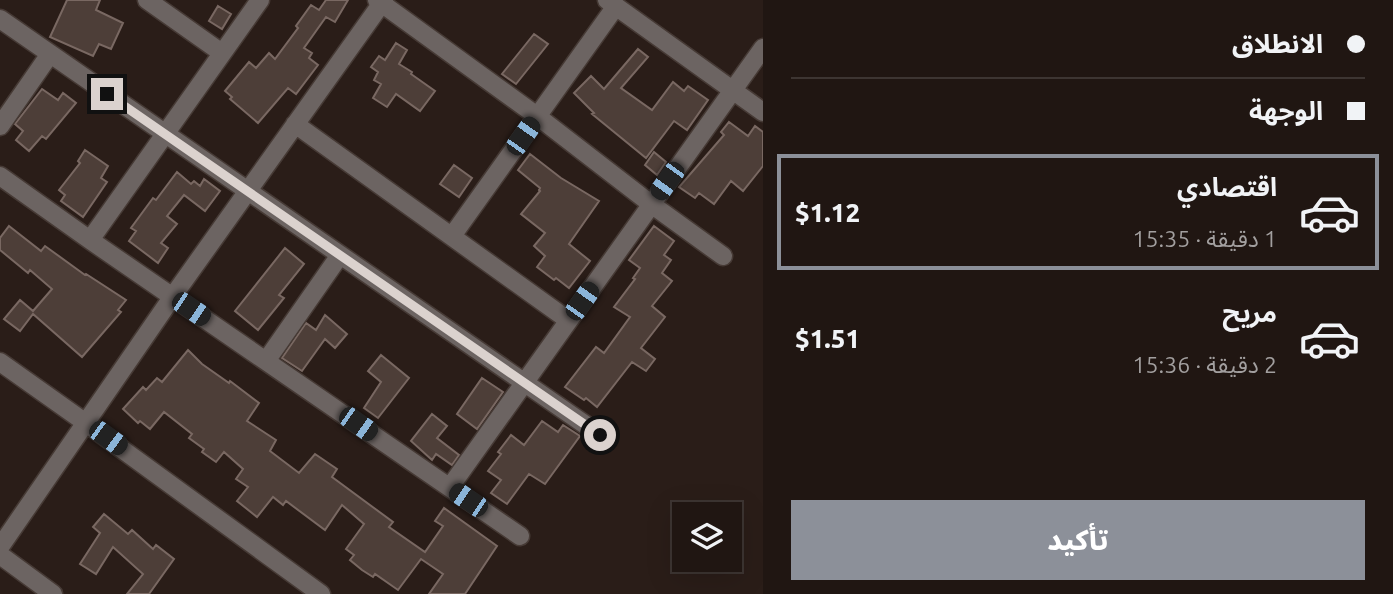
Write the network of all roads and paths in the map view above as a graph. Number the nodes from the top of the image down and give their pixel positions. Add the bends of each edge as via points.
1 (147, 0) edge
2 (260, 0) edge
3 (381, 1) edge
4 (612, 3) edge
5 (0, 19) edge
6 (763, 48) edge
7 (222, 53) junction
8 (50, 54) junction
9 (733, 91) junction
10 (763, 112) edge
11 (537, 116) junction
12 (295, 124) junction
13 (0, 126) edge
14 (164, 134) junction
15 (0, 176) edge
16 (247, 191) junction
17 (651, 204) junction
18 (452, 236) junction
19 (90, 240) junction
20 (340, 255) junction
21 (723, 256) dead end
22 (173, 296) junction
23 (568, 320) junction
24 (266, 361) junction
25 (0, 362) edge
26 (524, 382) junction
27 (86, 423) junction
28 (600, 435) dead end
29 (450, 488) junction
30 (520, 536) dead end
31 (0, 547) edge
32 (0, 555) edge
33 (53, 594) edge
34 (321, 594) edge

1 - 7 street
2 - 7 street
3 - 11 street
3 - 12 street
4 - 9 street
4 - 11 street
5 - 8 street
6 - 9 street
7 - 14 street
8 - 13 street
8 - 14 street
9 - 10 street
9 - 17 street
11 - 17 street
11 - 18 street
12 - 16 street
12 - 18 street
14 - 16 street
14 - 19 street
15 - 19 street
16 - 20 street
16 - 22 street
17 - 21 street
17 - 23 street
18 - 23 street
19 - 22 street
20 - 24 street
20 - 26 street
22 - 24 street
22 - 27 street
23 - 26 street
24 - 29 street
25 - 27 street
26 - 28 street
26 - 29 street
27 - 31 street
27 - 34 street
29 - 30 street
32 - 33 street

